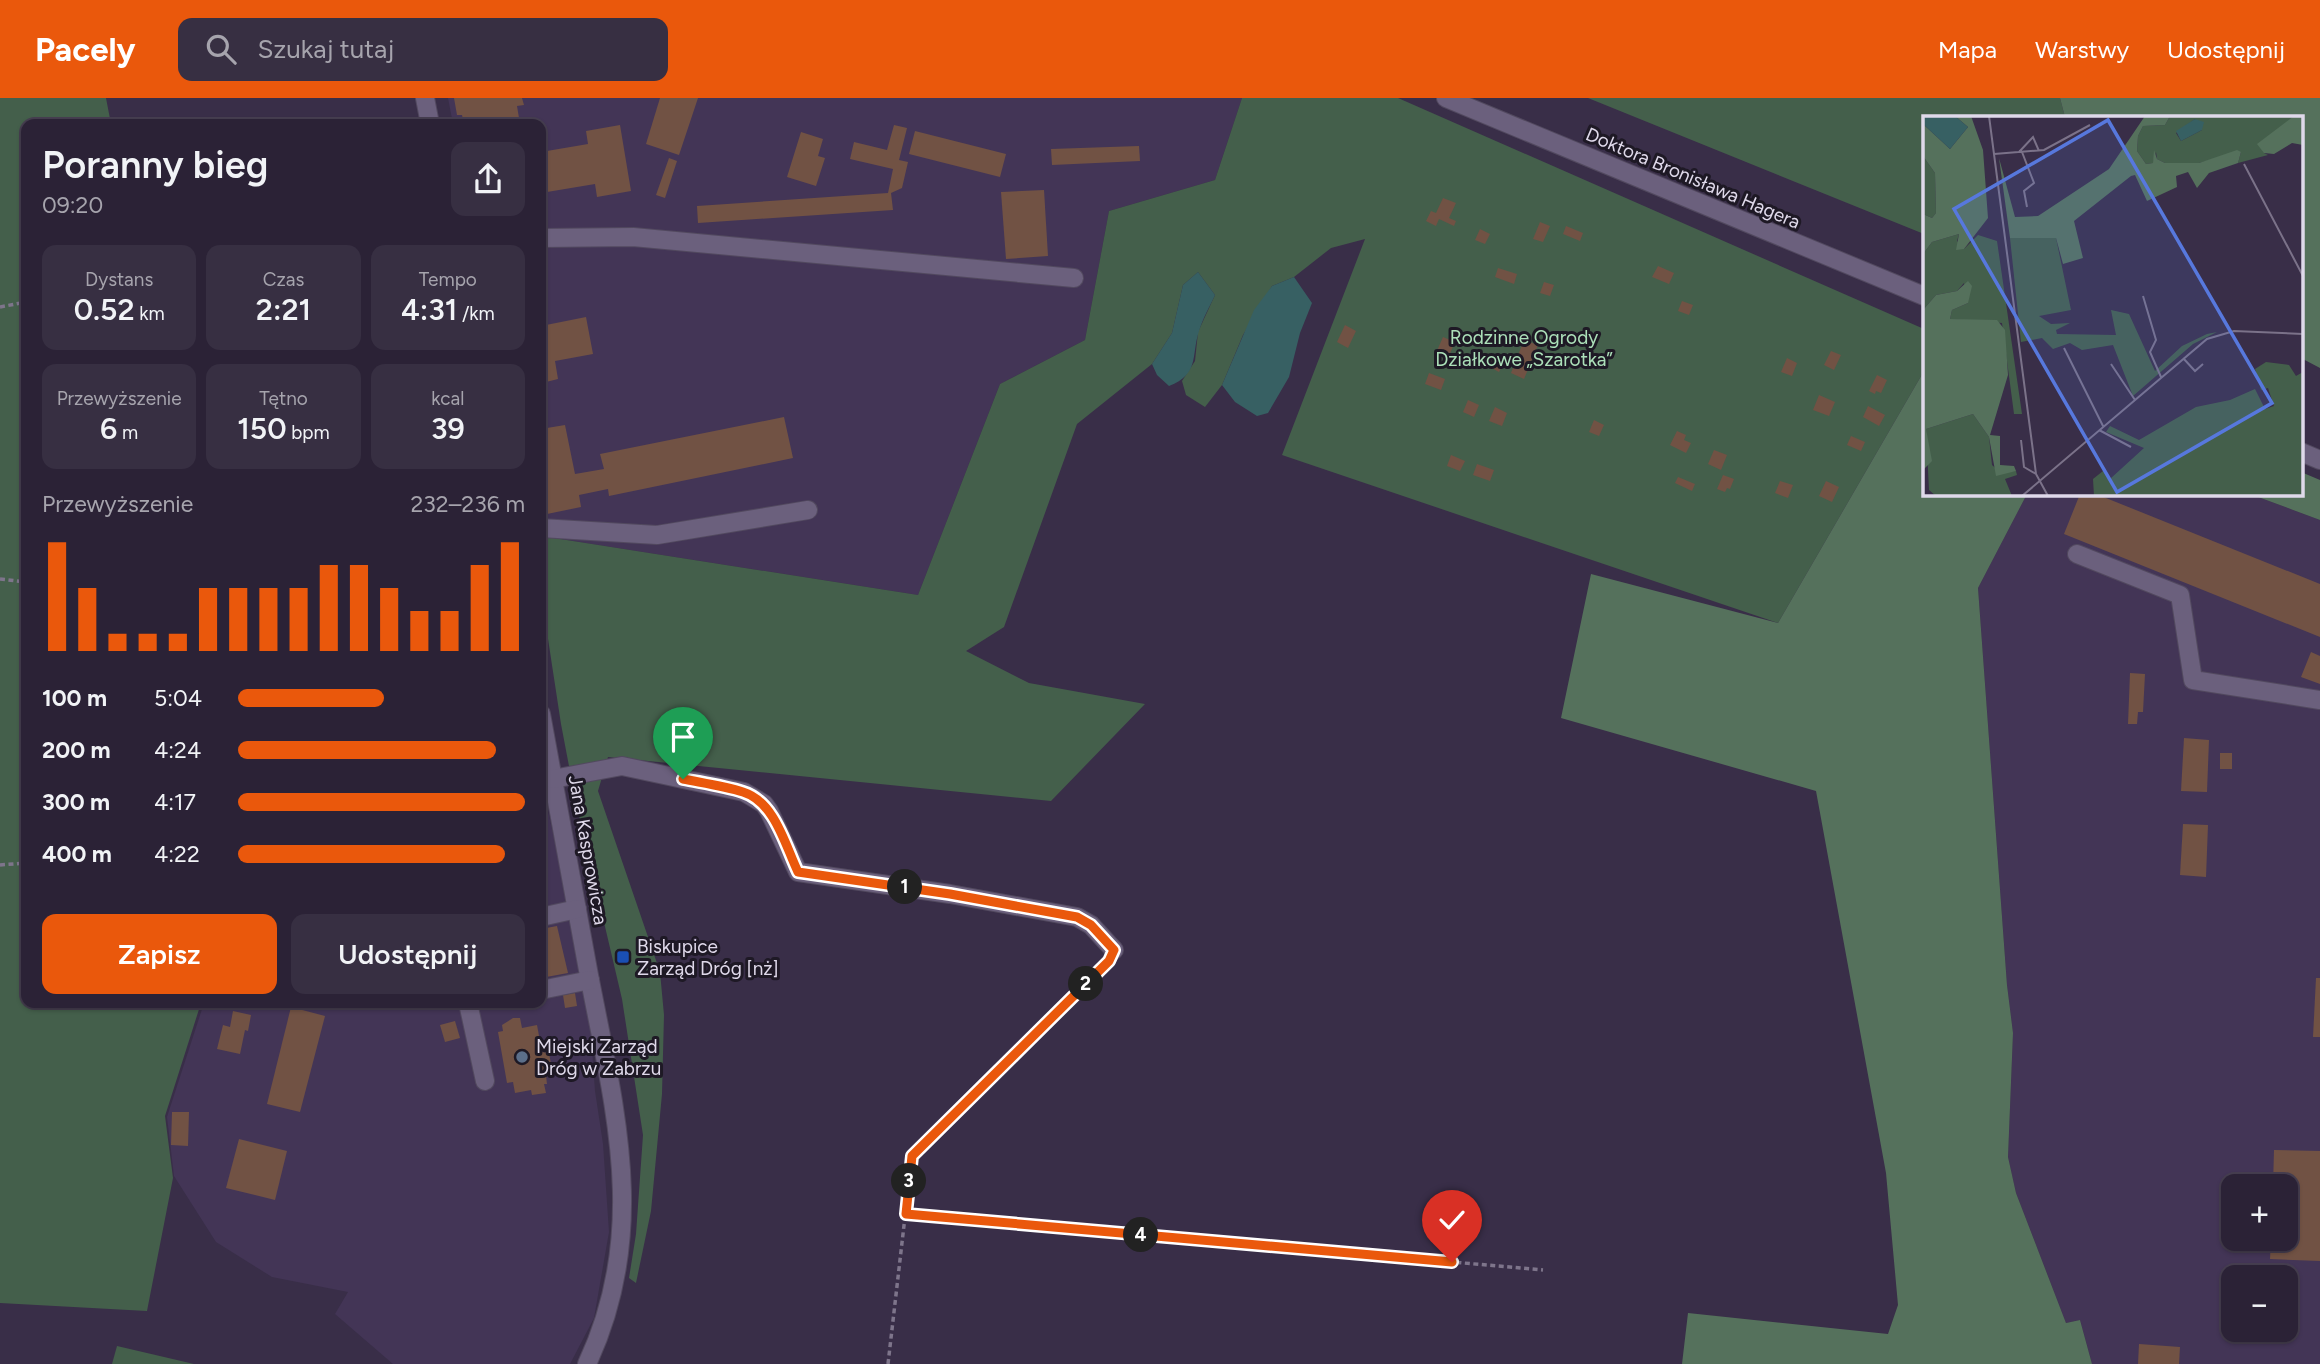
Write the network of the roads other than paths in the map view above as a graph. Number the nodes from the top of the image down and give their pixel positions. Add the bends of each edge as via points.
1 (425, 98) edge
2 (1446, 98) edge
3 (428, 119) edge
4 (546, 238) edge
5 (1074, 278) dead end
6 (1923, 296) edge
7 (2302, 452) edge
8 (2320, 460) edge
9 (808, 510) dead end
10 (546, 528) edge
11 (2077, 554) dead end
12 (2320, 700) edge
13 (546, 741) edge
14 (553, 779) junction
15 (577, 909) junction
16 (546, 916) edge
17 (1114, 950) road end
18 (590, 980) junction
19 (546, 989) edge
20 (469, 1008) edge
21 (485, 1082) dead end
22 (587, 1364) edge

1 - 3 street
2 - 6 street, Doktora Bronisława Hagera
4 - 5 street via 633,237
7 - 8 street
9 - 10 street via 657,535
11 - 12 street via 2180,595 2193,680
13 - 14 street, Jana Kasprowicza
14 - 15 street, Jana Kasprowicza
14 - 17 street via 622,766 744,792 769,811 798,872 1077,917
15 - 16 street
15 - 18 street, Jana Kasprowicza
18 - 19 street
18 - 22 street, Jana Kasprowicza via 613,1100 624,1191 615,1284
20 - 21 street

